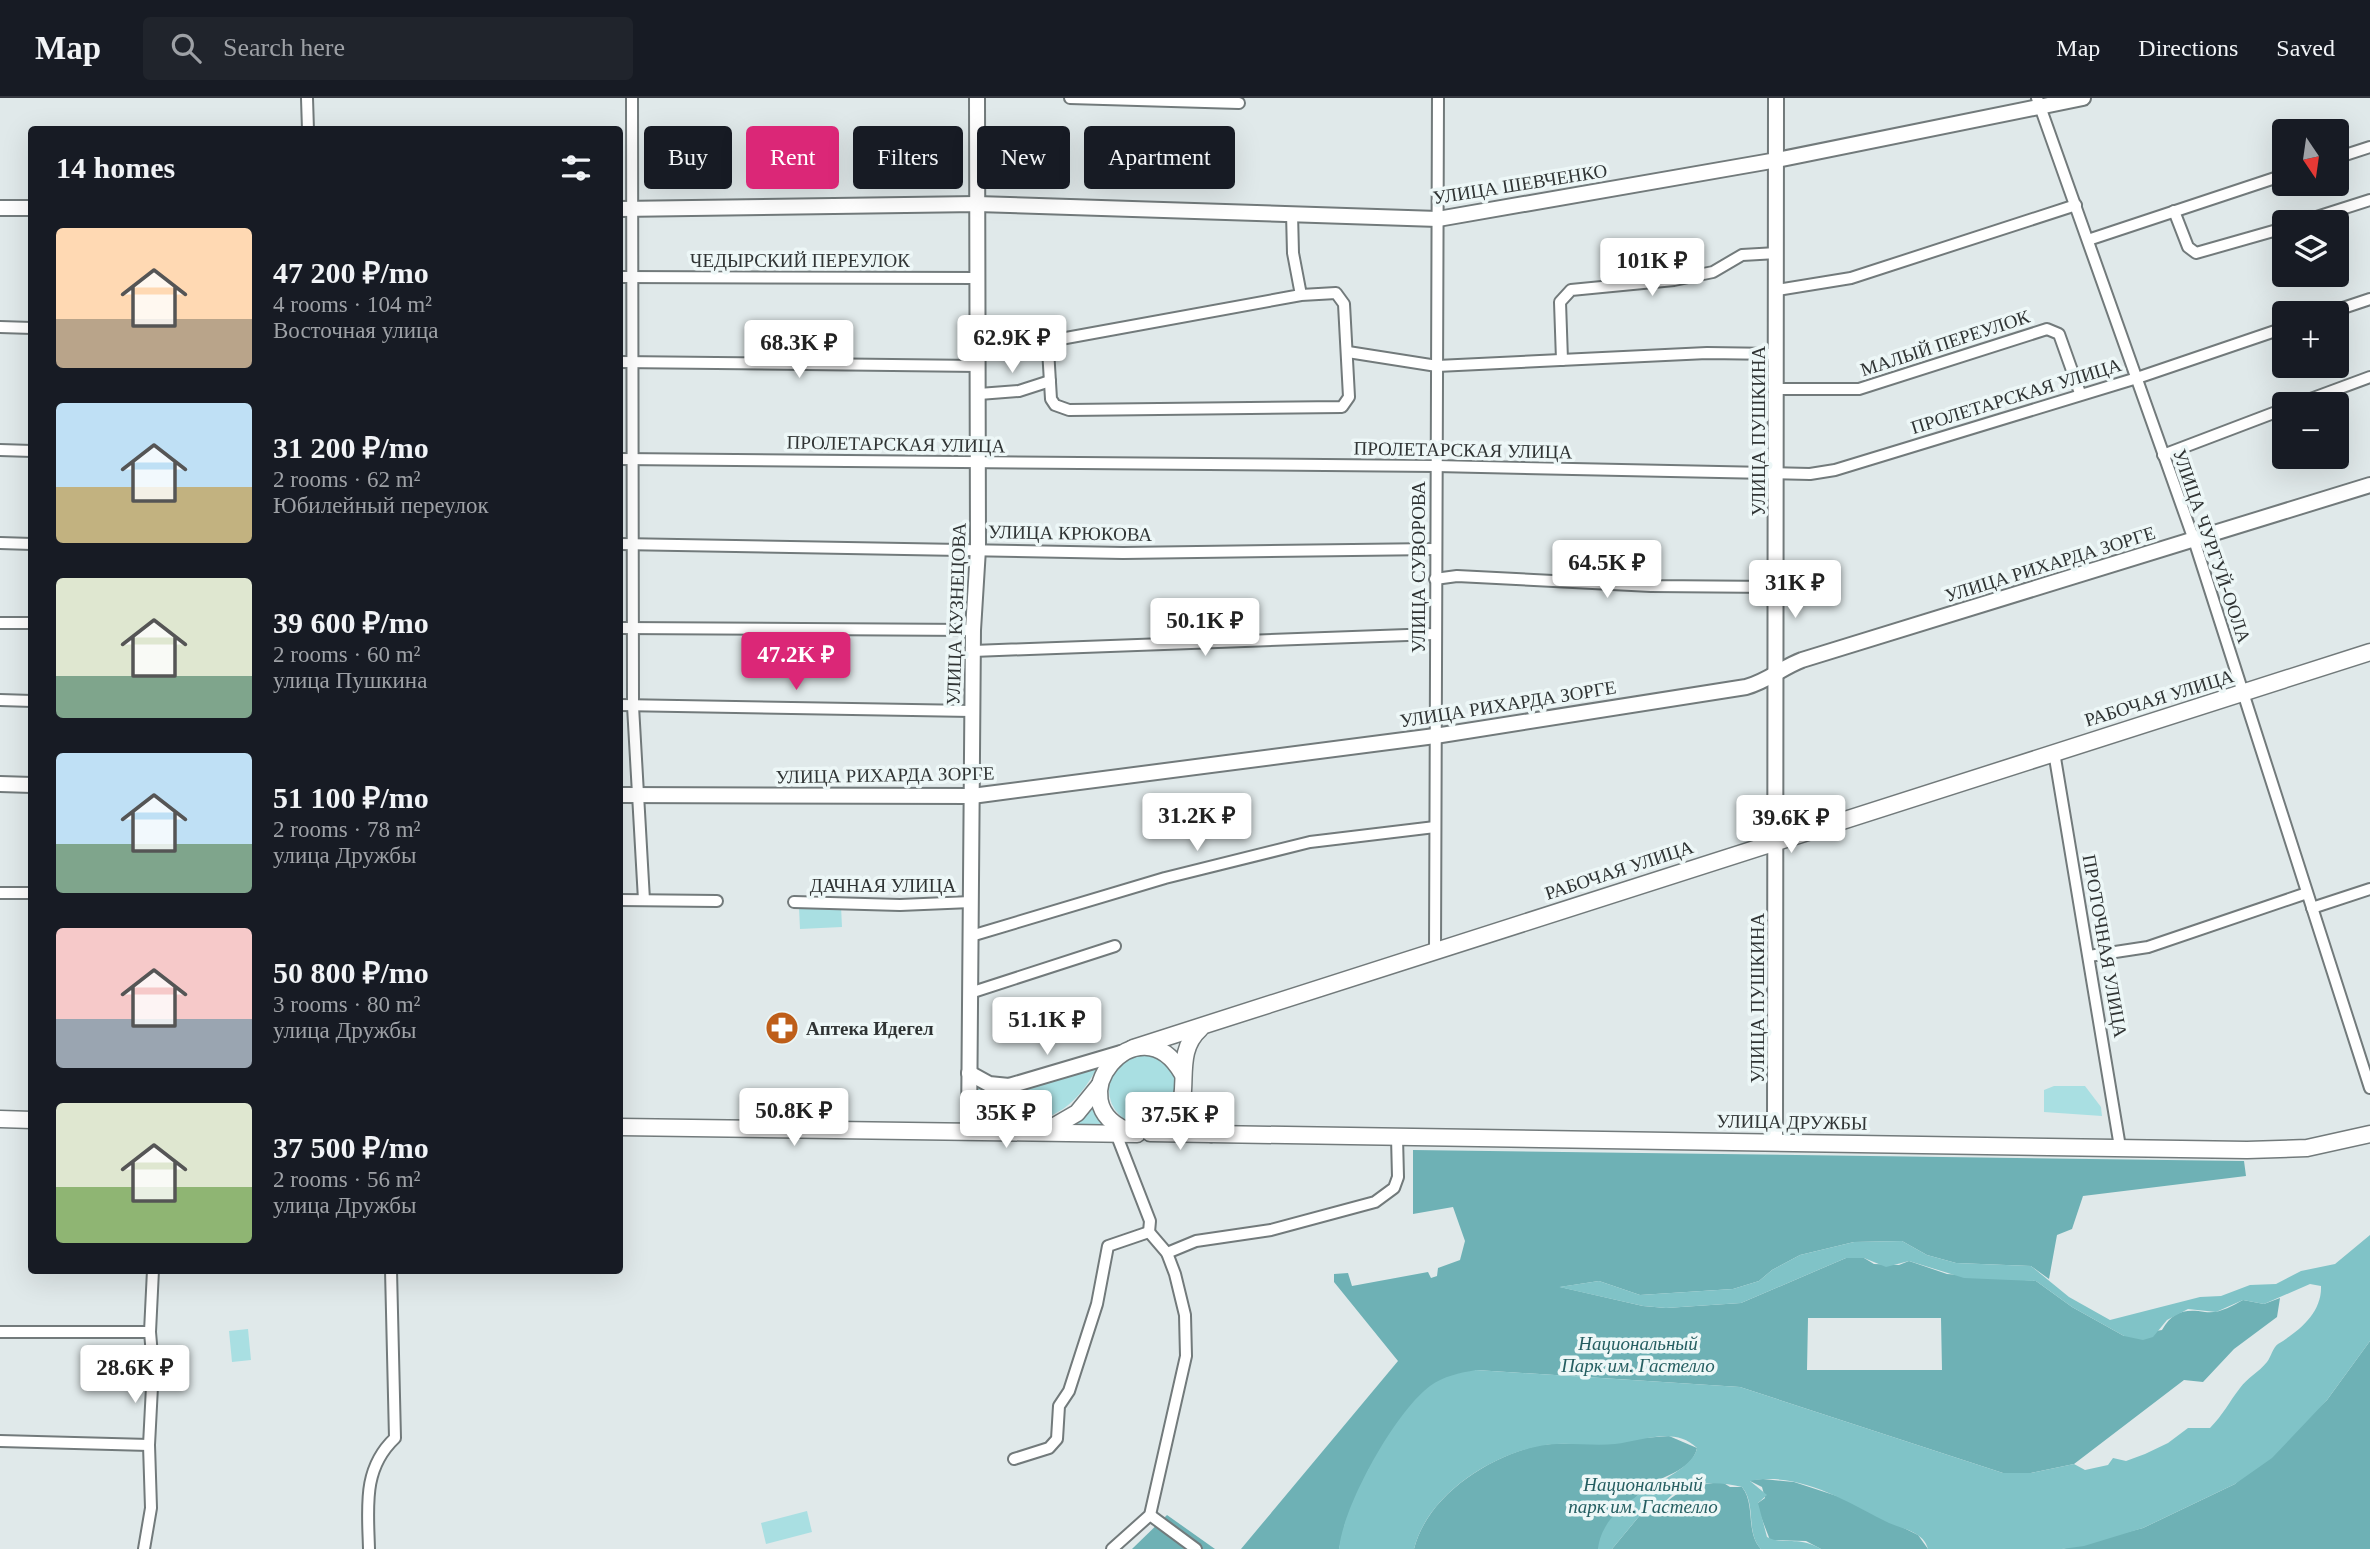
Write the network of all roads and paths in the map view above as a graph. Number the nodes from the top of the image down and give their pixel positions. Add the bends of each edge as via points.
1 (307, 98) edge
2 (632, 98) edge
3 (977, 98) edge
4 (1070, 98) edge
5 (1438, 98) edge
6 (1776, 98) edge
7 (2083, 98) edge
8 (1239, 103) dead end
9 (2039, 103) edge
10 (308, 126) edge
11 (2370, 147) edge
12 (2349, 154) edge
13 (1777, 160) junction
14 (2272, 179) edge
15 (2370, 200) edge
16 (977, 205) junction
17 (2076, 205) junction
18 (0, 208) edge
19 (28, 208) edge
20 (625, 209) edge
21 (2339, 210) edge
22 (2175, 211) junction
23 (1292, 214) junction
24 (1438, 219) junction
25 (2272, 231) edge
26 (2088, 240) junction
27 (1777, 253) junction
28 (623, 276) edge
29 (633, 277) junction
30 (979, 278) junction
31 (1777, 289) junction
32 (1301, 295) junction
33 (2370, 299) edge
34 (2349, 306) edge
35 (0, 327) edge
36 (28, 328) edge
37 (2272, 332) edge
38 (1348, 352) junction
39 (1777, 354) junction
40 (1562, 360) junction
41 (625, 362) edge
42 (979, 366) junction
43 (1437, 366) junction
44 (2370, 377) edge
45 (2137, 378) junction
46 (1049, 381) junction
47 (1777, 389) junction
48 (2329, 392) edge
49 (979, 394) junction
50 (2080, 394) junction
51 (2272, 414) edge
52 (0, 450) edge
53 (28, 450) edge
54 (2163, 455) junction
55 (623, 458) edge
56 (633, 459) junction
57 (978, 462) junction
58 (1436, 467) junction
59 (1778, 474) junction
60 (2370, 485) edge
61 (2194, 540) junction
62 (0, 543) edge
63 (28, 544) edge
64 (623, 544) edge
65 (634, 544) junction
66 (978, 549) junction
67 (1435, 549) junction
68 (1435, 579) junction
69 (1777, 587) junction
70 (0, 623) edge
71 (28, 623) edge
72 (623, 628) edge
73 (634, 628) junction
74 (973, 630) junction
75 (1435, 634) junction
76 (973, 651) junction
77 (2370, 653) edge
78 (1777, 672) junction
79 (2243, 694) junction
80 (0, 700) edge
81 (28, 701) edge
82 (623, 705) edge
83 (634, 706) junction
84 (972, 711) junction
85 (1434, 736) junction
86 (2054, 752) junction
87 (0, 784) edge
88 (28, 785) edge
89 (623, 795) edge
90 (638, 796) junction
91 (972, 796) junction
92 (1435, 827) junction
93 (1777, 841) junction
94 (2370, 889) edge
95 (0, 893) edge
96 (28, 893) edge
97 (2307, 893) junction
98 (623, 900) edge
99 (644, 900) junction
100 (717, 901) dead end
101 (794, 902) dead end
102 (971, 902) junction
103 (2312, 908) junction
104 (971, 936) junction
105 (1115, 946) dead end
106 (1435, 953) junction
107 (2089, 956) junction
108 (970, 992) junction
109 (1201, 1027) junction
110 (1127, 1051) junction
111 (970, 1073) junction
112 (1182, 1073) junction
113 (1099, 1086) junction
114 (2370, 1088) edge
115 (1185, 1100) junction
116 (0, 1119) edge
117 (28, 1119) edge
118 (623, 1127) edge
119 (1114, 1127) junction
120 (969, 1131) junction
121 (1044, 1132) junction
122 (1144, 1133) junction
123 (1211, 1134) junction
124 (2370, 1134) edge
125 (1396, 1137) junction
126 (1775, 1142) junction
127 (2120, 1147) junction
128 (1149, 1232) junction
129 (1167, 1253) junction
130 (153, 1274) edge
131 (391, 1274) edge
132 (0, 1332) edge
133 (150, 1332) junction
134 (0, 1441) edge
135 (149, 1445) junction
136 (1014, 1459) dead end
137 (1150, 1515) junction
138 (146, 1545) edge
139 (369, 1549) edge
140 (1112, 1549) edge
141 (1196, 1549) edge

1 - 10 street
2 - 20 street
3 - 16 street, УЛИЦА КУЗНЕЦОВА
4 - 8 street
5 - 24 street, УЛИЦА СУВОРОВА
6 - 13 street, УЛИЦА ПУШКИНА
7 - 9 street, УЛИЦА ШЕВЧЕНКО
9 - 13 street, УЛИЦА ШЕВЧЕНКО
9 - 17 street, УЛИЦА ЧУРГУЙ-ООЛА
11 - 12 street
13 - 24 street, УЛИЦА ШЕВЧЕНКО
13 - 27 street, УЛИЦА ПУШКИНА
14 - 22 street
15 - 21 street
16 - 20 street, УЛИЦА ШЕВЧЕНКО
16 - 23 street, УЛИЦА ШЕВЧЕНКО
16 - 30 street, УЛИЦА КУЗНЕЦОВА
17 - 26 street, УЛИЦА ЧУРГУЙ-ООЛА
17 - 31 street via 1851,278
18 - 19 street
20 - 29 street
22 - 25 street via 2188,247 2196,253
22 - 26 street
23 - 24 street, УЛИЦА ШЕВЧЕНКО
23 - 32 street
24 - 43 street, УЛИЦА СУВОРОВА
26 - 45 street, УЛИЦА ЧУРГУЙ-ООЛА
27 - 31 street, УЛИЦА ПУШКИНА
27 - 40 street via 1742,255 1713,272 1674,280 1566,292 1560,302
28 - 29 street, ЧЕДЫРСКИЙ ПЕРЕУЛОК
29 - 30 street, ЧЕДЫРСКИЙ ПЕРЕУЛОК
29 - 41 street
30 - 42 street, УЛИЦА КУЗНЕЦОВА
31 - 39 street, УЛИЦА ПУШКИНА
32 - 38 street via 1329,292 1342,298
32 - 46 street via 1055,340 1048,349
33 - 34 street
35 - 36 street
37 - 45 street, ПРОЛЕТАРСКАЯ УЛИЦА
38 - 43 street
38 - 46 street via 1349,397 1336,409 1069,410 1055,405
39 - 40 street
39 - 47 street, УЛИЦА ПУШКИНА
40 - 43 street
41 - 42 street
41 - 56 street
42 - 49 street, УЛИЦА КУЗНЕЦОВА
43 - 58 street, УЛИЦА СУВОРОВА
44 - 48 street
45 - 50 street, ПРОЛЕТАРСКАЯ УЛИЦА
45 - 54 street, УЛИЦА ЧУРГУЙ-ООЛА
46 - 49 street via 1020,391
47 - 50 street, МАЛЫЙ ПЕРЕУЛОК via 1859,389 2047,329 2059,334
47 - 59 street, УЛИЦА ПУШКИНА
49 - 57 street, УЛИЦА КУЗНЕЦОВА
50 - 59 street, ПРОЛЕТАРСКАЯ УЛИЦА via 1835,470
51 - 54 street
52 - 53 street
54 - 61 street, УЛИЦА ЧУРГУЙ-ООЛА
55 - 56 street, ПРОЛЕТАРСКАЯ УЛИЦА
56 - 57 street, ПРОЛЕТАРСКАЯ УЛИЦА
56 - 65 street
57 - 58 street, ПРОЛЕТАРСКАЯ УЛИЦА
57 - 66 street, УЛИЦА КУЗНЕЦОВА
58 - 59 street, ПРОЛЕТАРСКАЯ УЛИЦА
58 - 67 street, УЛИЦА СУВОРОВА
59 - 69 street, УЛИЦА ПУШКИНА
60 - 61 street, УЛИЦА РИХАРДА ЗОРГЕ
61 - 78 street, УЛИЦА РИХАРДА ЗОРГЕ via 2051,581 1802,660
61 - 79 street, УЛИЦА ЧУРГУЙ-ООЛА
62 - 63 street
64 - 65 street, УЛИЦА КРЮКОВА
65 - 66 street, УЛИЦА КРЮКОВА
65 - 73 street
66 - 67 street, УЛИЦА КРЮКОВА via 1123,553
66 - 74 street, УЛИЦА КУЗНЕЦОВА
67 - 68 street, УЛИЦА СУВОРОВА
68 - 69 street via 1457,576
68 - 75 street, УЛИЦА СУВОРОВА
69 - 78 street, УЛИЦА ПУШКИНА
70 - 71 street
72 - 73 street
73 - 74 street
73 - 83 street
74 - 76 street, УЛИЦА КУЗНЕЦОВА
75 - 76 street
75 - 85 street, УЛИЦА СУВОРОВА
76 - 84 street, УЛИЦА КУЗНЕЦОВА
77 - 79 main road, РАБОЧАЯ УЛИЦА
78 - 85 street, УЛИЦА РИХАРДА ЗОРГЕ via 1745,687
78 - 93 street, УЛИЦА ПУШКИНА
79 - 86 main road, РАБОЧАЯ УЛИЦА
79 - 97 street, УЛИЦА ЧУРГУЙ-ООЛА
80 - 81 street
82 - 83 street
83 - 84 street
83 - 90 street
84 - 91 street, УЛИЦА КУЗНЕЦОВА
85 - 91 street, УЛИЦА РИХАРДА ЗОРГЕ
85 - 92 street, УЛИЦА СУВОРОВА
86 - 93 main road, РАБОЧАЯ УЛИЦА
86 - 107 street, ПРОТОЧНАЯ УЛИЦА
87 - 88 street
89 - 90 street, УЛИЦА РИХАРДА ЗОРГЕ
90 - 91 street, УЛИЦА РИХАРДА ЗОРГЕ
90 - 99 street
91 - 102 street, УЛИЦА КУЗНЕЦОВА
92 - 104 street via 1310,842 1165,877
92 - 106 street, УЛИЦА СУВОРОВА
93 - 106 main road, РАБОЧАЯ УЛИЦА
93 - 126 street, УЛИЦА ПУШКИНА
94 - 103 street
95 - 96 street
97 - 103 street, УЛИЦА ЧУРГУЙ-ООЛА
97 - 107 street via 2148,947
98 - 99 street
99 - 100 street
101 - 102 street, ДАЧНАЯ УЛИЦА
102 - 104 street, УЛИЦА КУЗНЕЦОВА
103 - 114 street, УЛИЦА ЧУРГУЙ-ООЛА
104 - 108 street, УЛИЦА КУЗНЕЦОВА
105 - 108 street
106 - 109 main road, РАБОЧАЯ УЛИЦА
107 - 127 street, ПРОТОЧНАЯ УЛИЦА
108 - 111 street, УЛИЦА КУЗНЕЦОВА
109 - 110 main road, РАБОЧАЯ УЛИЦА
109 - 112 main road via 1188,1042
110 - 111 street via 1009,1086 989,1084
110 - 112 main road via 1162,1052
110 - 113 main road via 1106,1067
111 - 120 street, УЛИЦА КУЗНЕЦОВА
112 - 115 main road
113 - 119 main road via 1101,1102
113 - 121 main road via 1077,1113
115 - 122 main road via 1172,1122
115 - 123 main road via 1195,1121
116 - 117 main road
118 - 120 main road
119 - 121 main road
119 - 122 main road
119 - 128 street via 1150,1221
120 - 121 main road
122 - 123 main road, УЛИЦА ДРУЖБЫ
123 - 125 main road, УЛИЦА ДРУЖБЫ
124 - 127 main road, УЛИЦА ДРУЖБЫ via 2308,1148
125 - 126 main road, УЛИЦА ДРУЖБЫ
125 - 129 street via 1398,1177 1394,1188 1375,1202 1271,1230 1196,1241
126 - 127 main road, УЛИЦА ДРУЖБЫ
128 - 129 street
128 - 136 street via 1108,1246 1097,1304 1069,1391 1059,1406 1057,1438 1049,1448
129 - 137 street via 1185,1315 1186,1356
130 - 133 street
131 - 139 street via 395,1438 379,1455 371,1474
132 - 133 street
133 - 135 street
134 - 135 street
135 - 138 street via 151,1508
137 - 140 street
137 - 141 street

